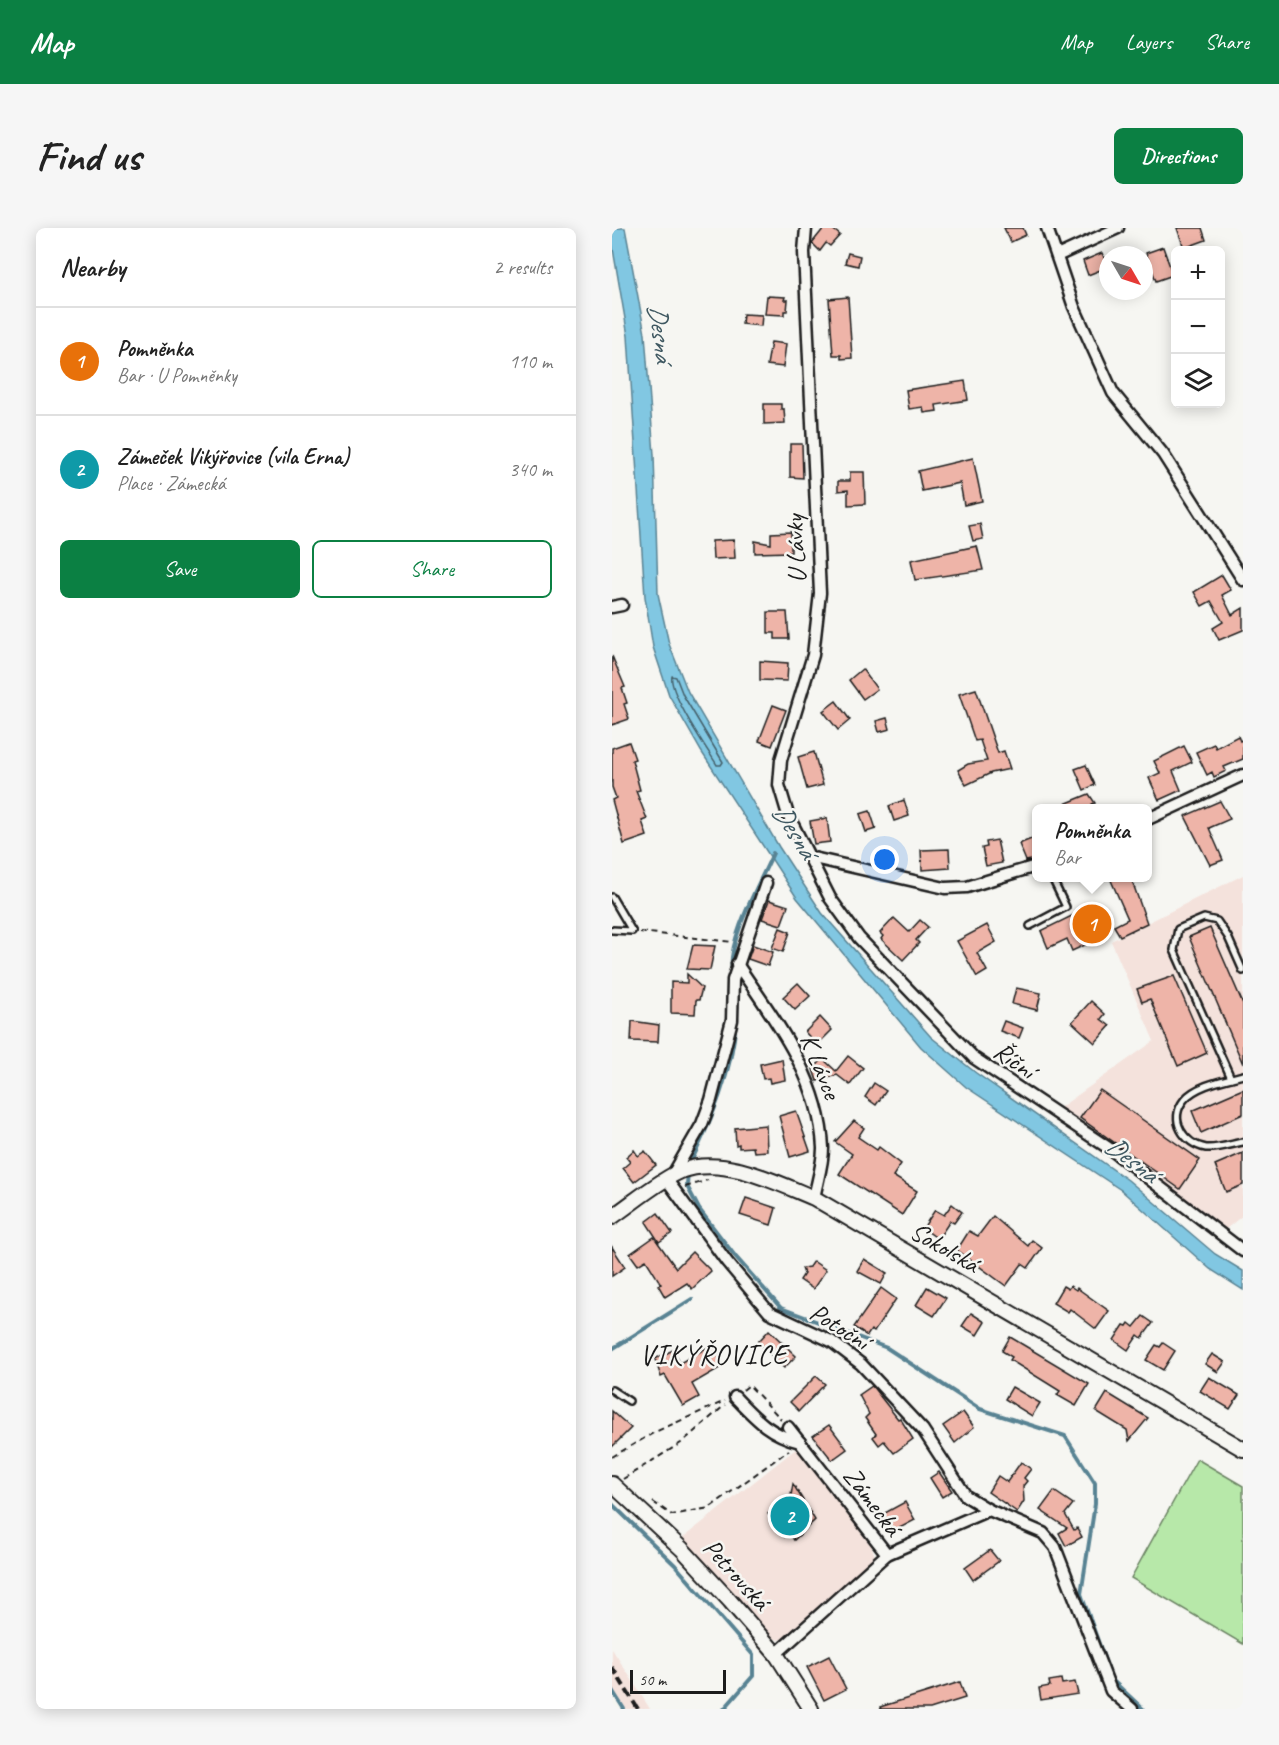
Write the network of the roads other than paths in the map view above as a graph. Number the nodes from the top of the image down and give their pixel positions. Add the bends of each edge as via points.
1 (806, 228) edge
2 (1047, 228) edge
3 (1118, 228) edge
4 (1057, 256) junction
5 (1243, 580) edge
6 (1243, 776) edge
7 (1152, 817) edge
8 (809, 857) junction
9 (1032, 867) edge
10 (1054, 882) edge
11 (766, 883) dead end
12 (612, 897) edge
13 (1030, 926) dead end
14 (612, 930) edge
15 (737, 966) junction
16 (1243, 972) edge
17 (1243, 1074) edge
18 (1231, 1078) junction
19 (1243, 1142) edge
20 (673, 1176) junction
21 (814, 1198) junction
22 (612, 1217) edge
23 (1243, 1251) edge
24 (612, 1390) edge
25 (735, 1397) road end
26 (629, 1401) dead end
27 (788, 1427) road end
28 (800, 1442) junction
29 (1243, 1449) edge
30 (612, 1484) edge
31 (989, 1510) junction
32 (888, 1554) junction
33 (776, 1654) junction
34 (811, 1709) edge
35 (1132, 1709) edge

1 - 8 street, U Lávky via 820,593 813,655 781,760 779,785 788,815
2 - 4 street
3 - 4 street
4 - 5 street via 1074,307 1113,393 1163,454
6 - 7 street
8 - 9 street via 945,888 967,887
8 - 23 street, Říční via 830,898 859,938 974,1058 1113,1151
10 - 13 lane via 1066,907
11 - 15 street
12 - 14 lane via 632,931
15 - 20 street via 732,1020 711,1100
15 - 21 street, K Lávce via 791,1044 814,1099 823,1150
16 - 18 lane via 1217,921 1204,918 1178,929 1174,950
17 - 18 lane
18 - 19 lane via 1185,1099 1177,1112 1179,1129 1192,1144 1208,1148
20 - 21 street, Sokolská via 702,1168 742,1171
20 - 22 street, Sokolská
20 - 31 street, Potoční via 726,1262 769,1312 831,1341 861,1364 923,1430 966,1496
21 - 29 street, Sokolská
24 - 26 lane
25 - 28 street via 779,1437
27 - 28 street, Zámecká
28 - 32 street, Zámecká
30 - 33 street, Petrovská via 682,1549
31 - 32 street
31 - 35 street, Potoční via 1043,1533 1055,1547 1111,1691
32 - 33 street, Zámecká
33 - 34 street, Petrovská

